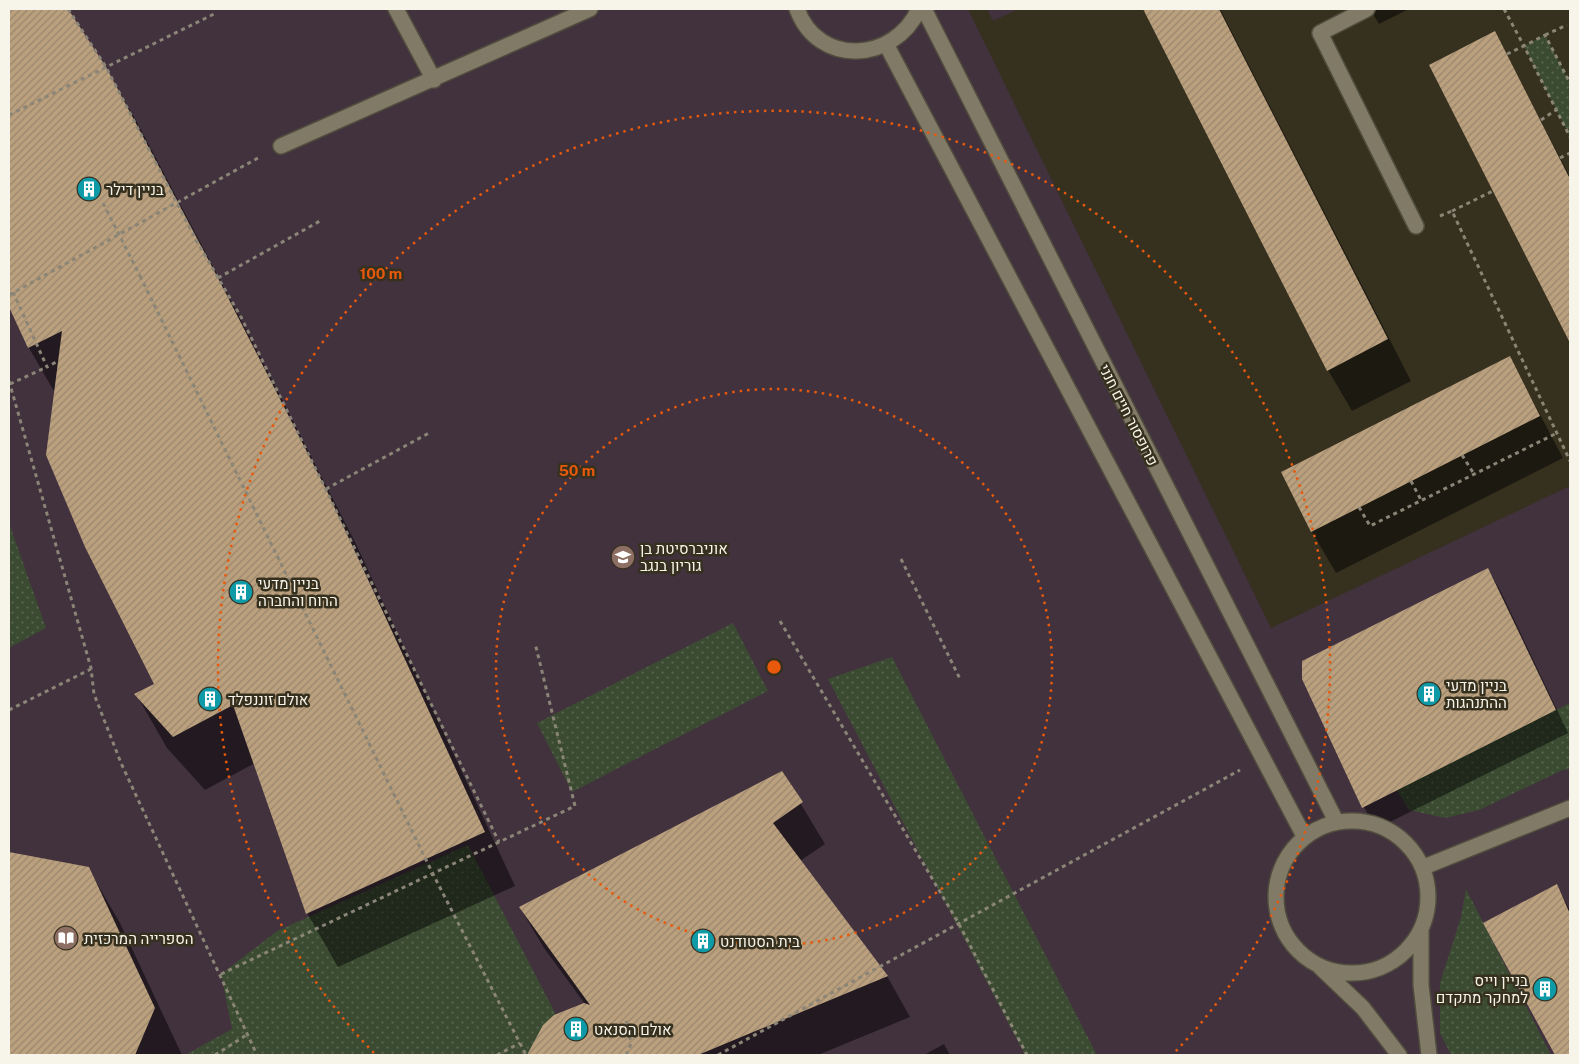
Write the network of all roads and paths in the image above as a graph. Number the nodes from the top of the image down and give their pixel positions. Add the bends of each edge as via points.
1 (68, 9) edge
2 (396, 9) edge
3 (590, 9) edge
4 (797, 9) edge
5 (918, 9) edge
6 (924, 9) edge
7 (1367, 9) edge
8 (1504, 9) edge
9 (214, 14) dead end
10 (1567, 24) dead end
11 (1545, 35) junction
12 (886, 44) junction
13 (1524, 46) junction
14 (1507, 54) dead end
15 (106, 67) junction
16 (434, 80) junction
17 (1570, 83) edge
18 (1556, 110) junction
19 (9, 115) edge
20 (1540, 120) dead end
21 (1570, 137) edge
22 (281, 146) joint
23 (1570, 153) edge
24 (1560, 158) dead end
25 (1493, 191) dead end
26 (103, 202) dead end
27 (176, 203) junction
28 (1452, 212) junction
29 (320, 221) dead end
30 (1416, 226) joint
31 (218, 278) junction
32 (14, 292) junction
33 (9, 295) edge
34 (58, 362) dead end
35 (47, 367) junction
36 (9, 383) edge
37 (429, 433) dead end
38 (1557, 433) junction
39 (1462, 455) dead end
40 (1570, 460) edge
41 (1474, 474) junction
42 (1411, 481) dead end
43 (326, 489) junction
44 (1421, 500) junction
45 (1360, 507) dead end
46 (901, 559) dead end
47 (780, 621) dead end
48 (536, 643) dead end
49 (91, 668) junction
50 (960, 679) dead end
51 (9, 710) edge
52 (1263, 758) junction
53 (1570, 808) edge
54 (1336, 821) junction
55 (1304, 836) junction
56 (499, 842) junction
57 (1424, 867) junction
58 (433, 874) junction
59 (959, 924) junction
60 (1421, 931) junction
61 (1320, 967) junction
62 (221, 974) junction
63 (626, 1020) dead end
64 (248, 1034) junction
65 (520, 1043) junction
66 (215, 1055) edge
67 (257, 1055) edge
68 (497, 1055) edge
69 (526, 1055) edge
70 (626, 1055) edge
71 (718, 1055) edge
72 (1027, 1055) edge
73 (1399, 1055) edge
74 (1429, 1055) edge

1 - 15 path
2 - 16 street
3 - 16 street
4 - 12 street via 815,36 834,47 855,52
5 - 12 street via 912,23
6 - 54 street, פרופסור חיים חנני
7 - 30 street via 1320,33
8 - 13 path
9 - 15 path
10 - 11 path
11 - 13 path
11 - 17 path
12 - 52 street
13 - 14 path
13 - 18 path
15 - 19 path
15 - 27 path
16 - 22 street
18 - 20 path
18 - 21 path
22 - 27 path
23 - 24 path
25 - 28 path
26 - 58 path, bridge
27 - 31 path
27 - 32 path
28 - 30 path
28 - 38 path
29 - 31 path
31 - 43 path via 241,317
32 - 33 path
32 - 35 path
34 - 35 path
35 - 36 path
36 - 49 path
37 - 43 path
38 - 40 path
38 - 41 path
39 - 41 path
41 - 44 path
42 - 44 path
43 - 56 path
44 - 45 path via 1370,526
46 - 50 path
47 - 59 path
48 - 56 path via 575,806
49 - 51 path
49 - 62 path via 94,694 121,762
52 - 55 street
52 - 59 path
53 - 57 street
54 - 55 street
54 - 57 street via 1362,821 1388,829 1409,846
55 - 61 street via 1286,856 1277,881 1276,908 1283,930 1298,952
56 - 58 path
57 - 60 street via 1428,905
58 - 62 path
58 - 65 path
59 - 71 path
59 - 72 path
60 - 61 street via 1406,952 1383,967 1358,974
60 - 74 street via 1421,985
61 - 73 street via 1362,1008
62 - 64 path
63 - 70 path via 631,1044
64 - 66 path
64 - 67 path
65 - 68 path
65 - 69 path

